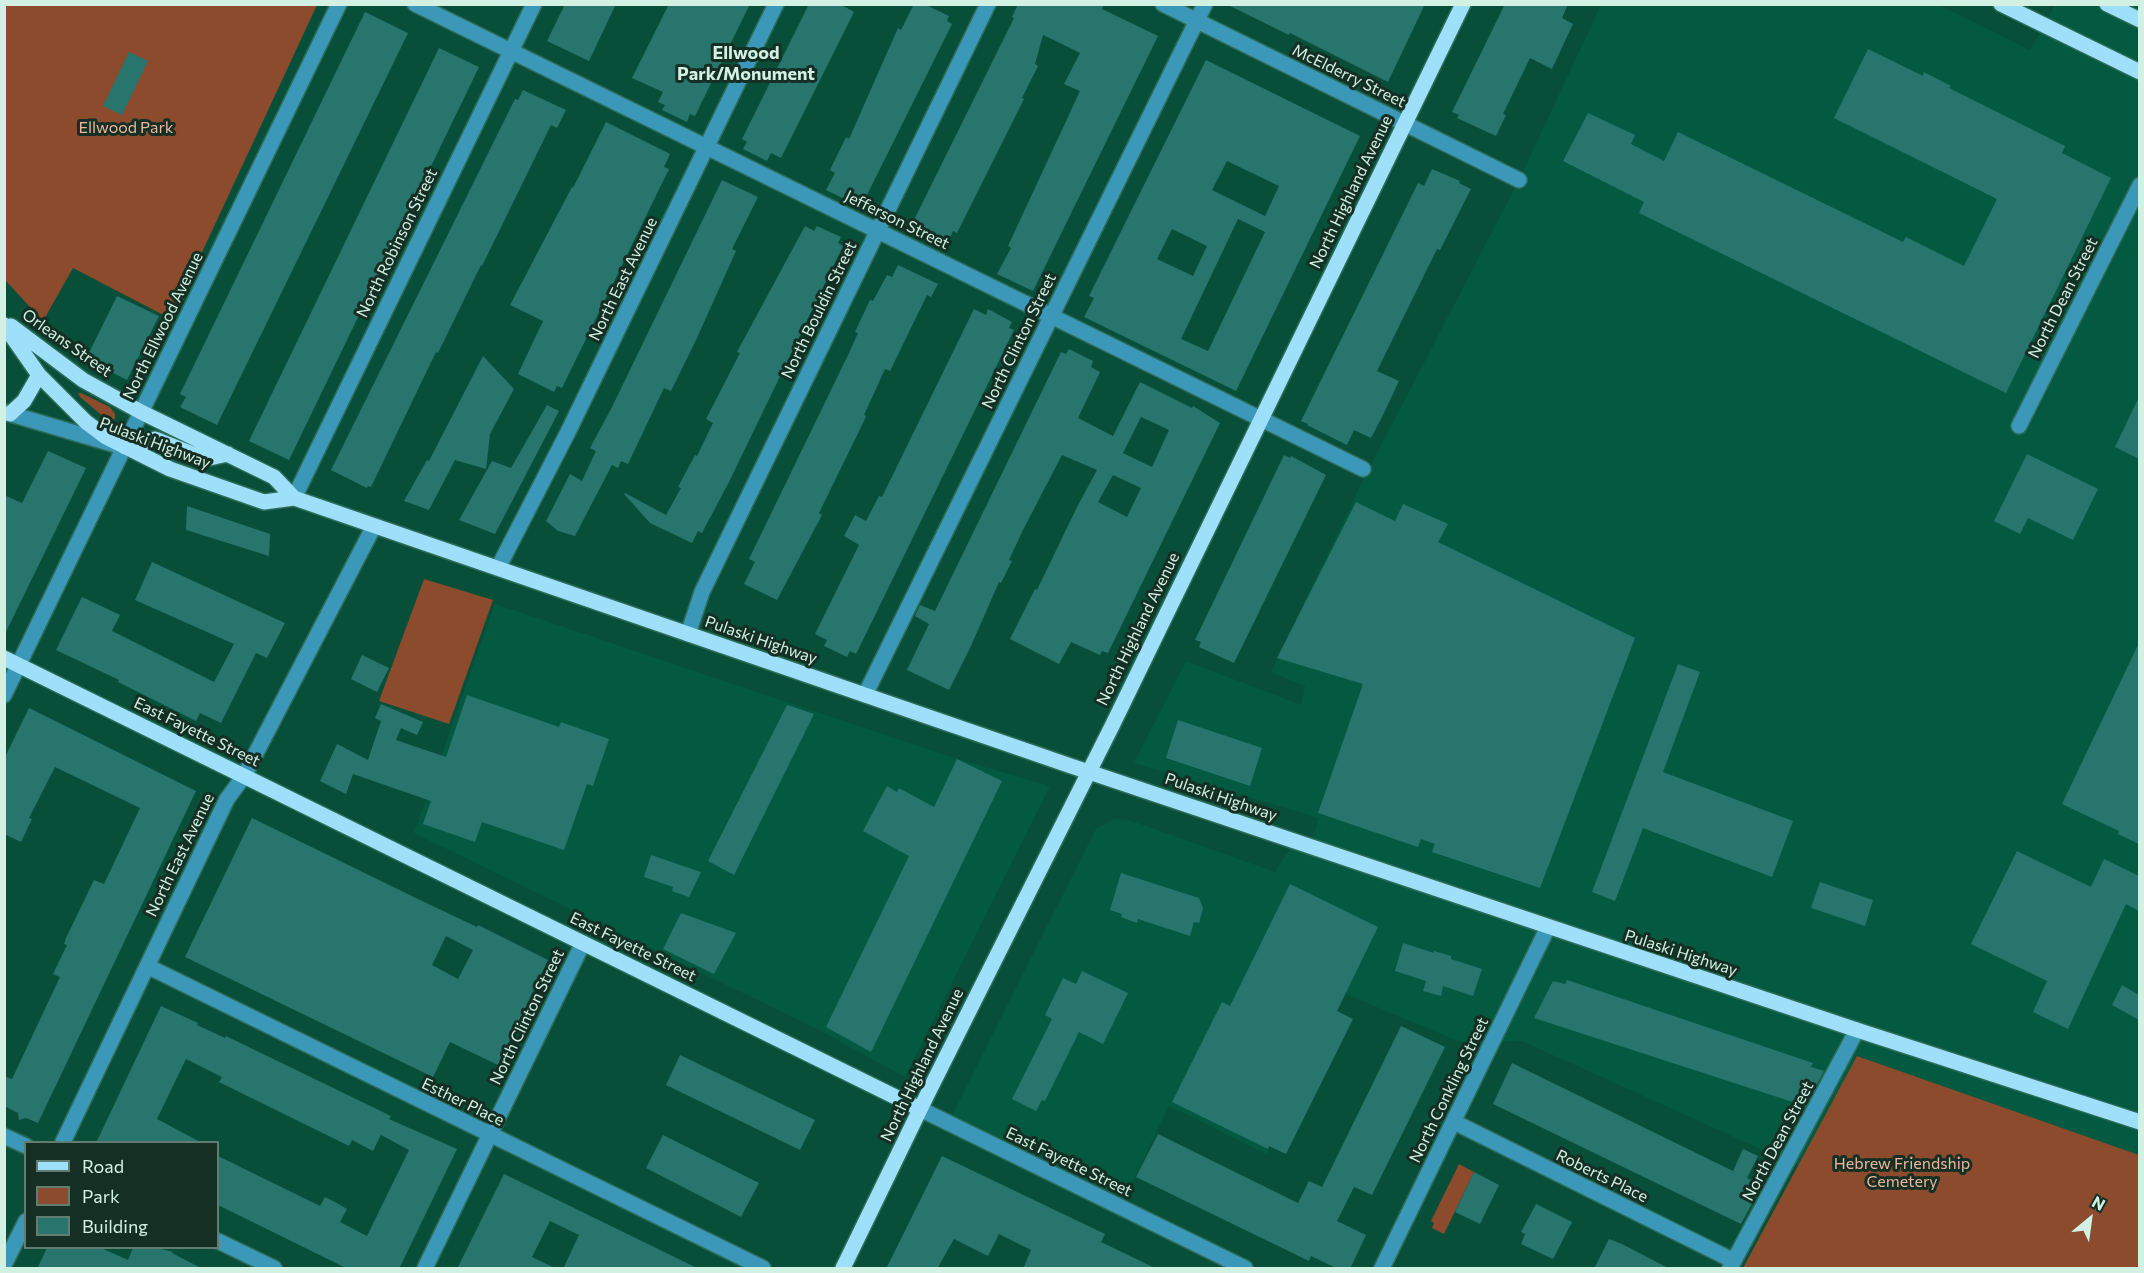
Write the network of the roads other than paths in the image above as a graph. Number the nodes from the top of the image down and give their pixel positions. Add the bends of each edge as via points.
1 (339, 4) edge
2 (415, 4) edge
3 (534, 4) edge
4 (776, 4) edge
5 (988, 4) edge
6 (1163, 4) edge
7 (1204, 4) edge
8 (1463, 4) edge
9 (2001, 4) edge
10 (2107, 4) edge
11 (2139, 20) edge
12 (1197, 21) junction
13 (510, 51) junction
14 (2139, 72) edge
15 (1405, 124) junction
16 (707, 148) junction
17 (1519, 180) dead end
18 (2139, 185) edge
19 (878, 231) junction
20 (1051, 316) junction
21 (4, 323) edge
22 (39, 375) junction
23 (141, 412) junction
24 (7, 413) edge
25 (1261, 419) junction
26 (2019, 426) dead end
27 (125, 447) junction
28 (228, 454) junction
29 (1363, 469) dead end
30 (294, 498) junction
31 (374, 526) junction
32 (498, 568) junction
33 (688, 634) junction
34 (4, 658) edge
35 (19, 665) junction
36 (4, 695) edge
37 (865, 695) junction
38 (1089, 772) junction
39 (244, 776) junction
40 (1548, 927) junction
41 (583, 943) junction
42 (147, 966) junction
43 (1857, 1030) junction
44 (920, 1109) junction
45 (1454, 1122) junction
46 (2139, 1122) edge
47 (490, 1135) junction
48 (4, 1136) edge
49 (64, 1141) edge
50 (24, 1145) edge
51 (24, 1225) edge
52 (219, 1242) edge
53 (1732, 1265) edge
54 (4, 1266) edge
55 (274, 1269) edge
56 (425, 1269) edge
57 (763, 1269) edge
58 (843, 1269) edge
59 (1245, 1269) edge
60 (1382, 1269) edge

1 - 23 street, North Ellwood Avenue
2 - 13 street, Jefferson Street
3 - 13 street, North Robinson Street
4 - 16 street, North East Avenue
5 - 19 street, North Bouldin Street
6 - 12 street, McElderry Street
7 - 12 street, North Clinton Street
8 - 15 main road, North Highland Avenue
9 - 14 main road
10 - 11 main road
12 - 15 street, McElderry Street
12 - 20 street, North Clinton Street
13 - 16 street, Jefferson Street
13 - 30 street, North Robinson Street
15 - 17 street, McElderry Street
15 - 25 main road, North Highland Avenue
16 - 19 street, Jefferson Street
16 - 32 street, North East Avenue
18 - 26 street, North Dean Street
19 - 20 street, Jefferson Street
19 - 33 street, North Bouldin Street via 702,592
20 - 25 street, Jefferson Street
20 - 37 street, North Clinton Street
21 - 22 main road, Orleans Street
21 - 23 main road, Orleans Street via 83,380
22 - 24 main road via 24,401
22 - 27 main road, Orleans Street via 86,423
23 - 27 street, North Ellwood Avenue
23 - 28 main road, Pulaski Highway
24 - 27 street, Pulaski Highway
25 - 29 street, Jefferson Street
25 - 38 main road, North Highland Avenue
27 - 28 main road via 155,439 205,459
27 - 30 main road, Pulaski Highway via 171,469 264,502
27 - 35 street, North Ellwood Avenue
28 - 30 main road, Pulaski Highway via 274,477
30 - 31 main road, Pulaski Highway
31 - 32 main road, Pulaski Highway
31 - 39 street, North East Avenue
32 - 33 main road, Pulaski Highway
33 - 37 main road, Pulaski Highway
34 - 35 main road, East Fayette Street
35 - 36 street, North Ellwood Avenue
35 - 39 main road, East Fayette Street
37 - 38 main road, Pulaski Highway
38 - 40 main road, Pulaski Highway
38 - 44 main road, North Highland Avenue
39 - 41 main road, East Fayette Street
39 - 42 street, North East Avenue via 226,799
40 - 43 main road, Pulaski Highway
40 - 45 street, North Conkling Street
41 - 44 main road, East Fayette Street
41 - 47 street, North Clinton Street
42 - 47 street, Esther Place
42 - 49 street, North East Avenue
43 - 46 main road, Pulaski Highway
43 - 53 street, North Dean Street
44 - 58 main road, North Highland Avenue
44 - 59 street, East Fayette Street
45 - 53 street, Roberts Place
45 - 60 street, North Conkling Street
47 - 56 street, North Clinton Street
47 - 57 street, Esther Place
48 - 50 street
51 - 54 street
52 - 55 street

